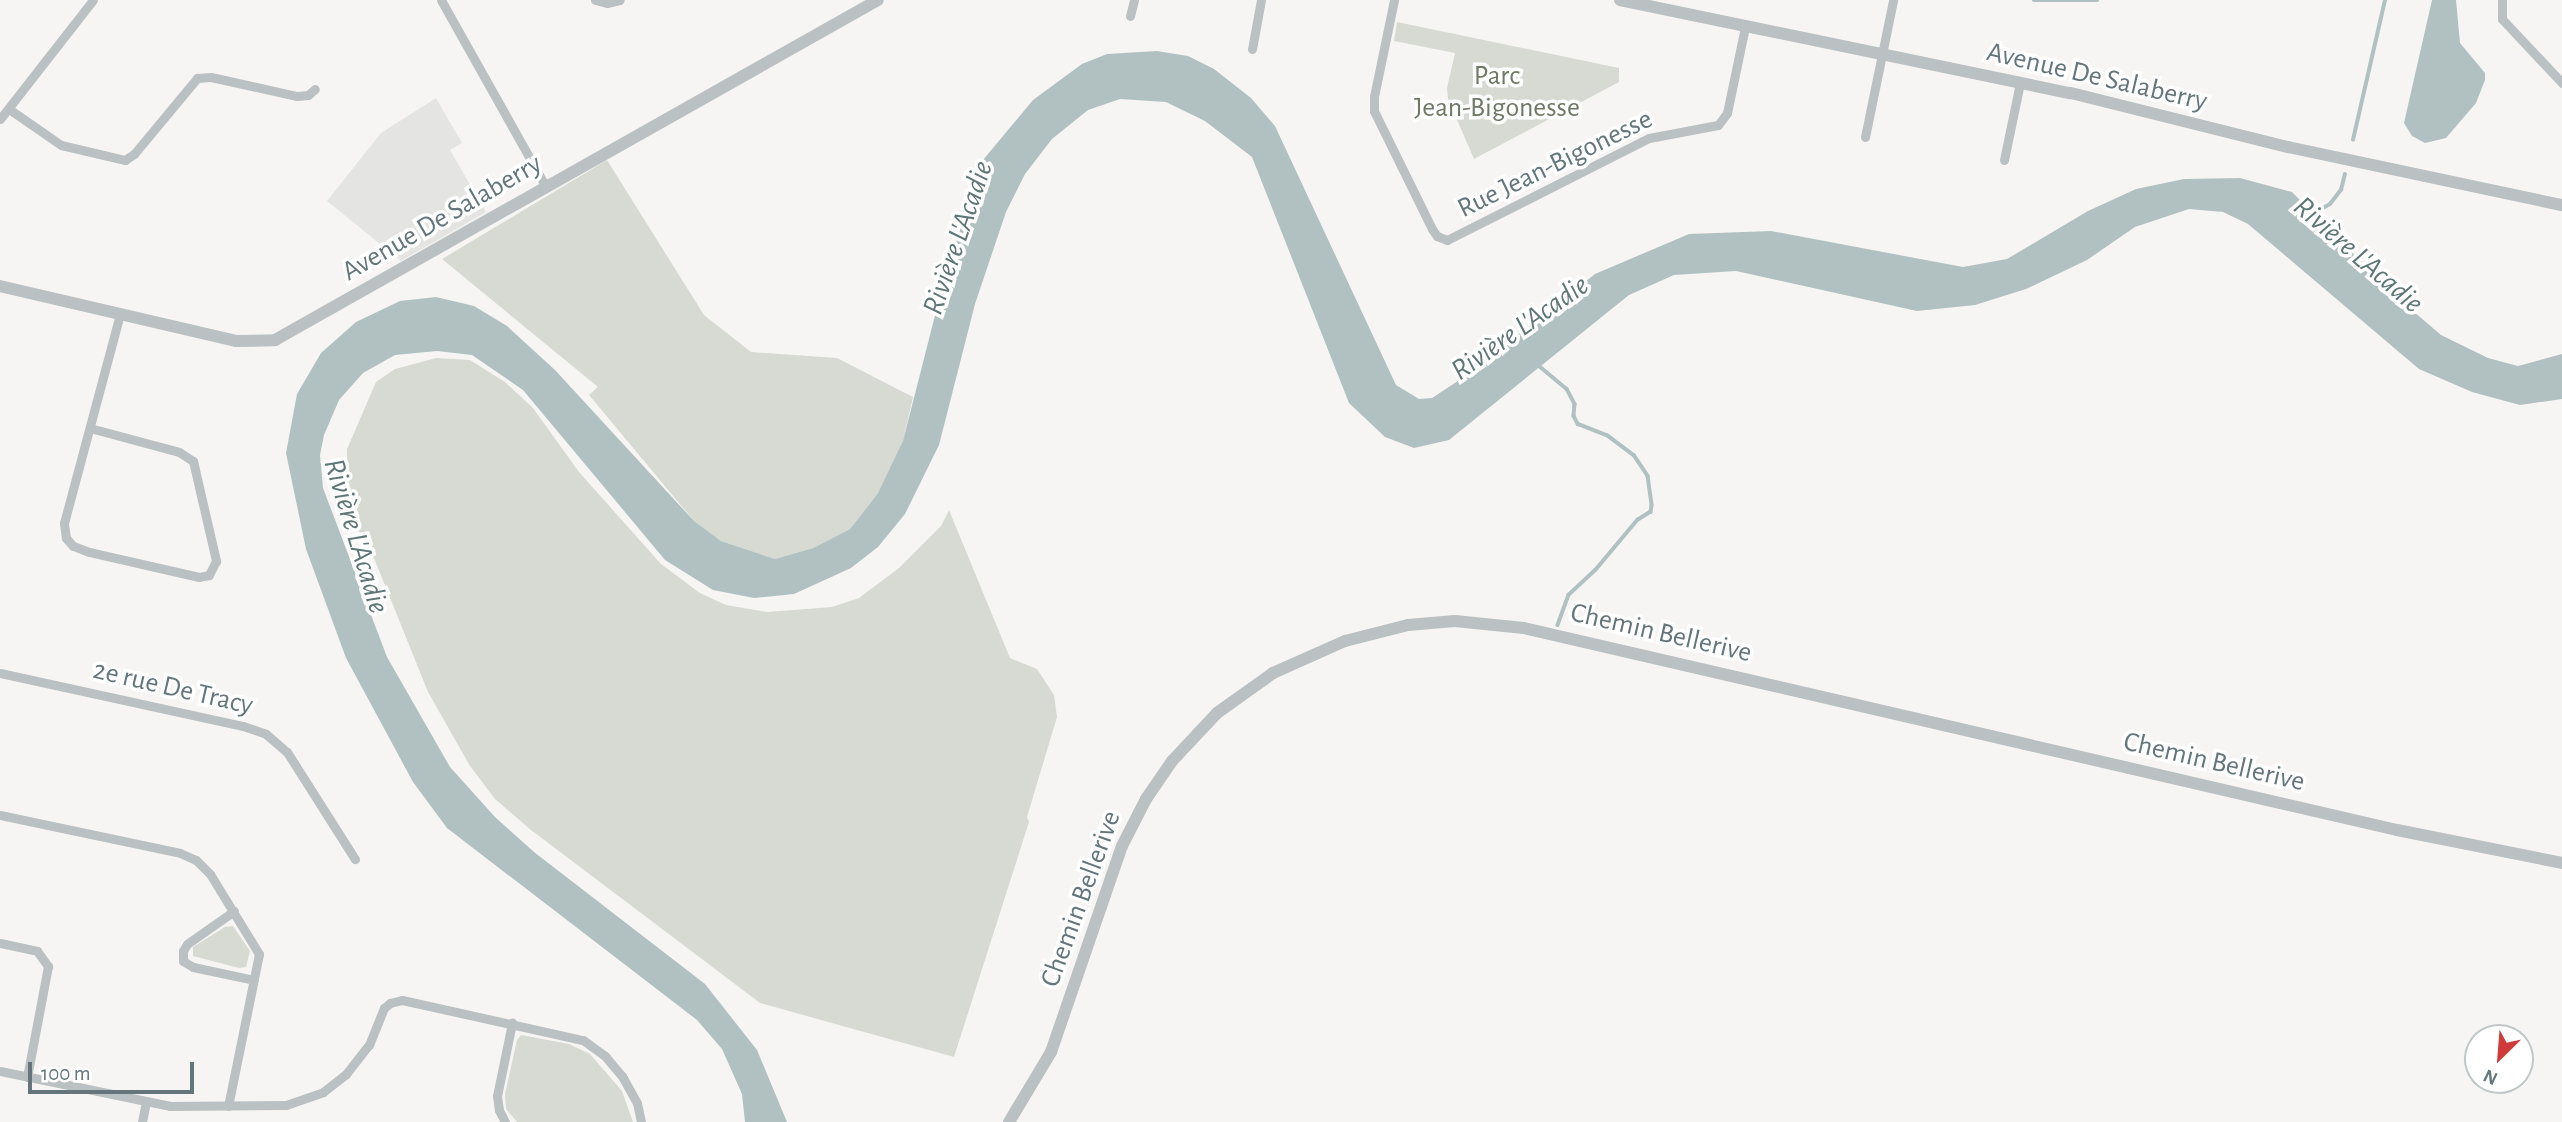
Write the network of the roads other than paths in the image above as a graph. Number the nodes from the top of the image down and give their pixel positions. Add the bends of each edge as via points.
1 (93, 0) edge
2 (442, 0) edge
3 (595, 0) edge
4 (620, 0) edge
5 (878, 0) edge
6 (1134, 0) edge
7 (1261, 0) edge
8 (1394, 0) edge
9 (1620, 0) edge
10 (1893, 0) edge
11 (2502, 0) edge
12 (1130, 16) dead end
13 (1745, 27) junction
14 (1252, 49) dead end
15 (1881, 55) junction
16 (2020, 83) junction
17 (2562, 83) edge
18 (315, 89) dead end
19 (9, 109) junction
20 (0, 120) edge
21 (1865, 137) dead end
22 (2004, 160) dead end
23 (546, 187) junction
24 (2562, 205) edge
25 (0, 286) edge
26 (120, 314) junction
27 (90, 428) junction
28 (0, 673) edge
29 (0, 814) edge
30 (355, 859) dead end
31 (2562, 863) edge
32 (234, 911) junction
33 (0, 943) edge
34 (254, 980) junction
35 (512, 1023) junction
36 (0, 1072) edge
37 (27, 1077) junction
38 (146, 1102) junction
39 (228, 1106) junction
40 (142, 1122) edge
41 (505, 1122) edge
42 (641, 1122) edge
43 (1009, 1122) edge

1 - 19 street
2 - 23 street
3 - 4 street via 607,4
5 - 23 street, Avenue De Salaberry
6 - 12 street
7 - 14 street
8 - 13 street, Rue Jean-Bigonesse via 1374,111 1433,232 1447,240 1649,138 1718,125 1729,108
9 - 13 street, Avenue De Salaberry
10 - 15 street
11 - 17 street via 2504,23
13 - 15 street, Avenue De Salaberry
15 - 16 street, Avenue De Salaberry
15 - 21 street
16 - 22 street
16 - 24 street, Avenue De Salaberry via 2288,147
18 - 19 street via 297,96 197,78 125,160 53,142
19 - 20 street
23 - 26 street, Avenue De Salaberry via 275,340 236,341
25 - 26 street, Avenue De Salaberry
26 - 27 street
27 - 27 street via 64,523 68,541 89,552 209,575 216,558 193,461
28 - 30 street, 2e rue De Tracy via 266,734 287,752
29 - 32 street via 186,855 205,868
31 - 43 street, Chemin Bellerive via 2398,830 1524,628 1465,621 1408,625 1334,645 1273,673 1217,713 1172,761 1126,835 1051,1052
32 - 34 street via 258,950
32 - 34 street via 191,941 182,957 193,967
33 - 37 street via 37,951 48,966
34 - 39 street
35 - 39 street via 402,1000 390,1003 361,1057 323,1092 286,1105
35 - 41 street via 497,1096
35 - 42 street via 573,1036 596,1048 628,1085
36 - 37 street
37 - 38 street
38 - 39 street
38 - 40 street

